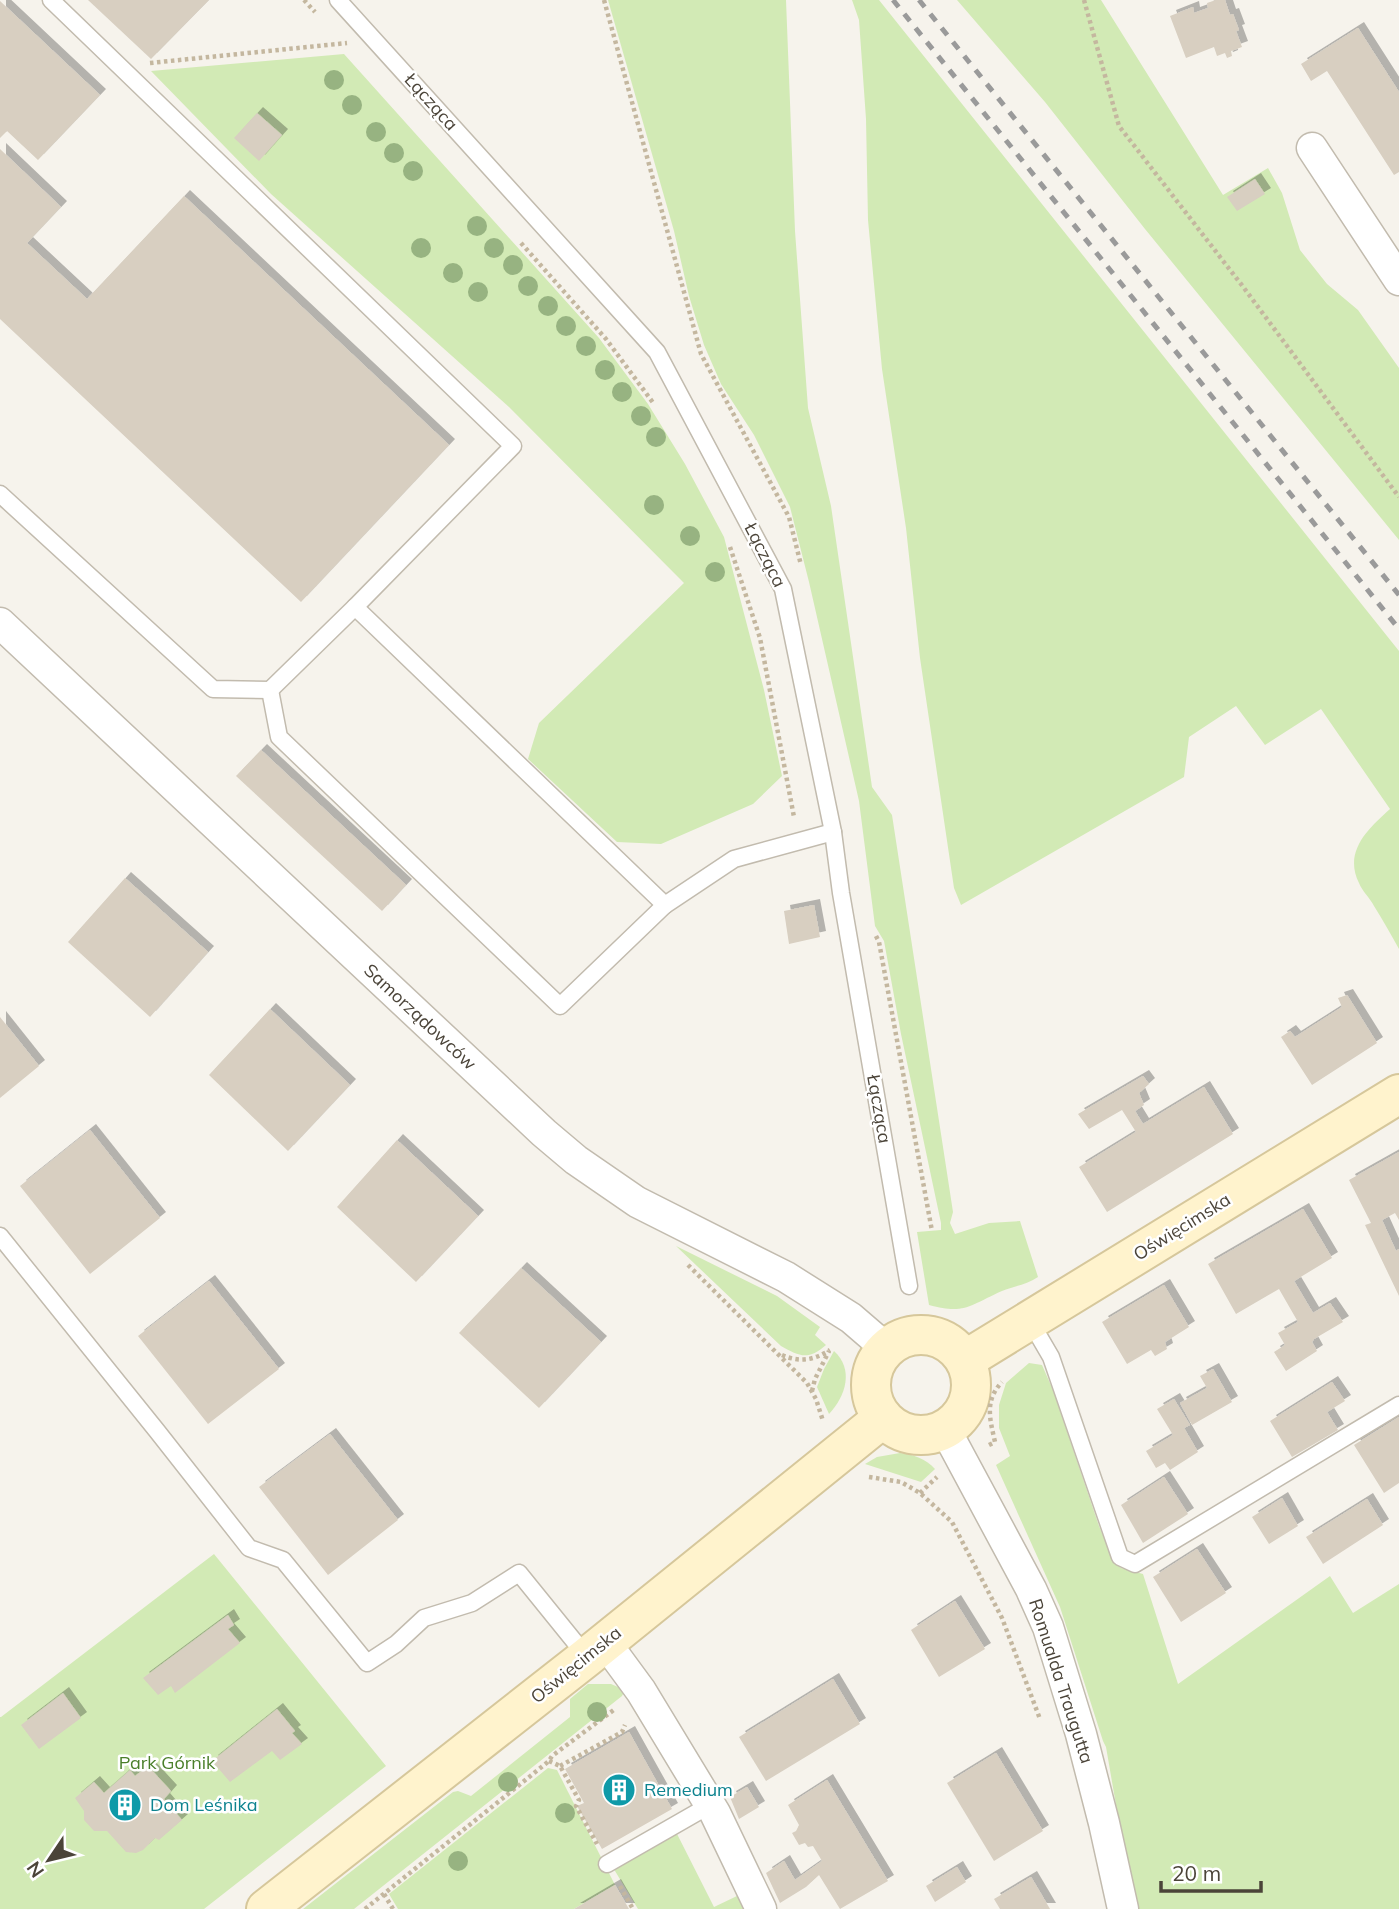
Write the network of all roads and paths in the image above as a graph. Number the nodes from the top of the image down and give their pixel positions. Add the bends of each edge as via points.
1 (51, 0) edge
2 (304, 0) edge
3 (338, 0) edge
4 (1084, 0) edge
5 (320, 18) dead end
6 (335, 35) dead end
7 (371, 36) junction
8 (343, 44) junction
9 (352, 54) dead end
10 (149, 64) dead end
11 (1312, 148) dead end
12 (516, 237) dead end
13 (1399, 280) edge
14 (662, 415) dead end
15 (0, 494) edge
16 (1399, 497) edge
17 (729, 546) dead end
18 (355, 607) junction
19 (0, 623) edge
20 (270, 690) junction
21 (833, 832) junction
22 (798, 842) junction
23 (665, 905) junction
24 (1399, 1094) edge
25 (0, 1236) edge
26 (909, 1286) dead end
27 (1030, 1321) junction
28 (834, 1343) dead end
29 (887, 1349) junction
30 (830, 1350) junction
31 (779, 1354) dead end
32 (965, 1360) junction
33 (795, 1369) dead end
34 (1011, 1372) dead end
35 (812, 1392) junction
36 (1399, 1405) edge
37 (883, 1418) junction
38 (825, 1425) dead end
39 (945, 1429) junction
40 (995, 1442) dead end
41 (862, 1476) dead end
42 (596, 1649) junction
43 (617, 1707) dead end
44 (1044, 1727) dead end
45 (624, 1728) dead end
46 (549, 1761) junction
47 (560, 1766) junction
48 (710, 1805) junction
49 (607, 1864) junction
50 (384, 1894) junction
51 (266, 1909) edge
52 (365, 1909) edge
53 (393, 1909) edge
54 (633, 1909) edge
55 (761, 1909) edge
56 (1123, 1909) edge

1 - 18 lane via 513,446
2 - 5 path
3 - 7 lane, Łącząca
4 - 16 path via 1119,126
6 - 8 path
7 - 8 path
7 - 21 lane, Łącząca via 657,352 783,589
8 - 9 path
8 - 10 path
11 - 13 street
12 - 14 path via 606,339
15 - 20 lane via 212,689
17 - 22 path via 760,638
18 - 20 lane
18 - 23 lane
19 - 29 street, Samorządowców via 576,1160 636,1202 786,1277 851,1318
20 - 23 lane via 279,737 560,1006
21 - 22 lane
21 - 26 lane, Łącząca
22 - 23 lane via 734,859
24 - 27 street, Oświęcimska
25 - 42 lane via 249,1548 283,1560 368,1663 424,1618 472,1603 519,1573
27 - 32 street, Oświęcimska
27 - 36 lane via 1051,1357 1120,1557 1135,1564
28 - 30 path
29 - 32 street via 899,1340 929,1335 956,1348
29 - 37 street via 871,1382
30 - 31 path via 803,1360
30 - 35 path
32 - 39 street via 971,1391 967,1406
33 - 35 path
34 - 40 path via 991,1399
35 - 38 path
37 - 39 street via 912,1434 929,1435
37 - 42 street, Oświęcimska
39 - 56 street, Romualda Traugutta via 1048,1627 1104,1823
41 - 44 path via 901,1482 952,1522 1002,1618
42 - 48 street via 641,1691
42 - 51 street, Oświęcimska
43 - 46 path
45 - 47 path
46 - 47 path
46 - 50 path
47 - 49 path
48 - 49 lane
48 - 55 street
49 - 54 path
50 - 52 path
50 - 53 path

